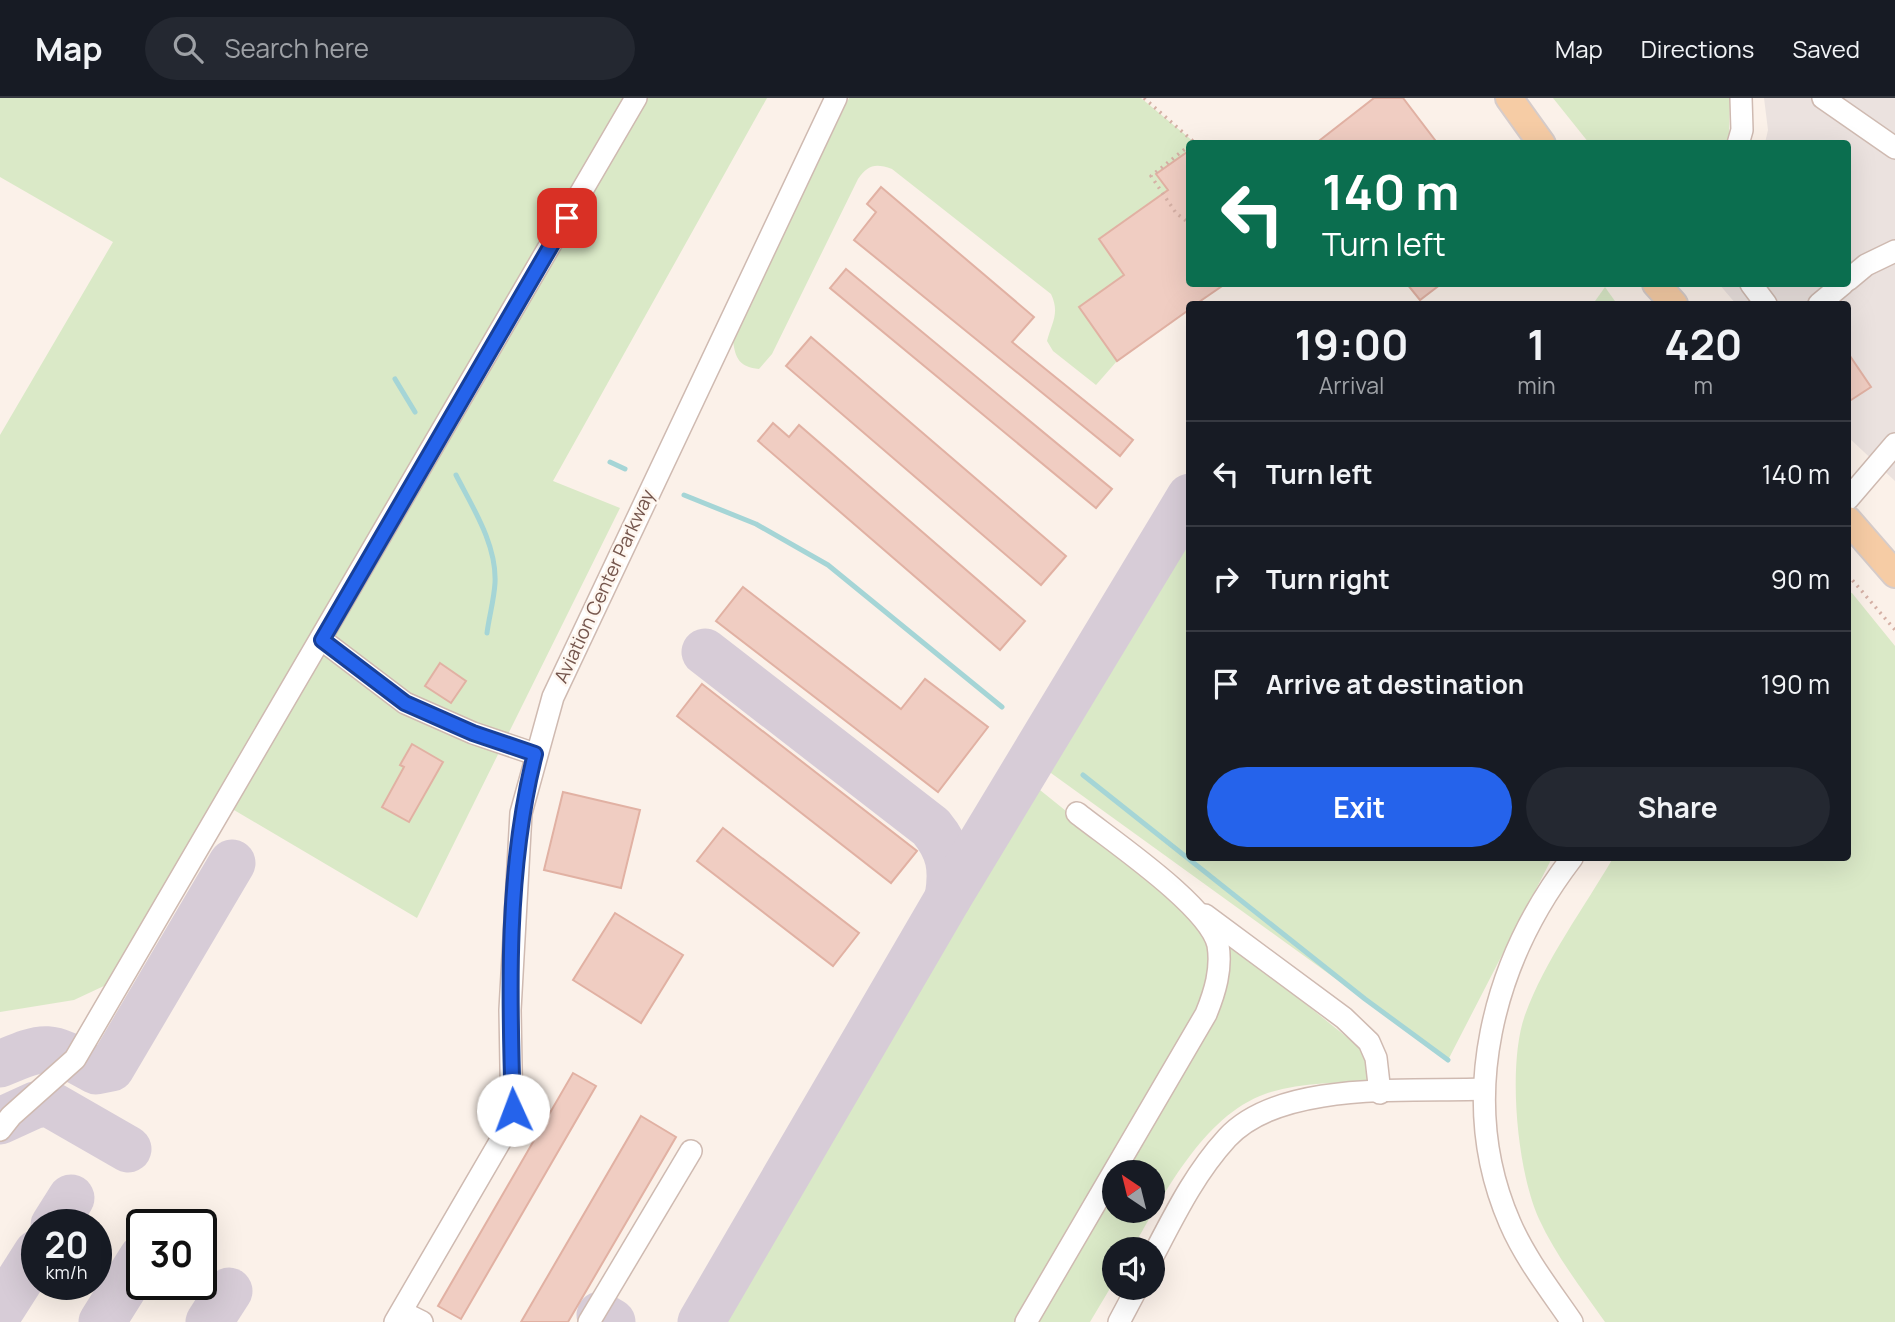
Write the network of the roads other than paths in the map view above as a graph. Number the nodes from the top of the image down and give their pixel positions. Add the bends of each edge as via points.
1 (636, 98) edge
2 (836, 98) edge
3 (1508, 98) edge
4 (1741, 98) edge
5 (1823, 98) edge
6 (1539, 140) edge
7 (1739, 140) edge
8 (1895, 148) edge
9 (1895, 251) edge
10 (1851, 278) edge
11 (1659, 287) edge
12 (1839, 287) edge
13 (1671, 301) edge
14 (1823, 301) edge
15 (1895, 444) edge
16 (1851, 495) edge
17 (1851, 523) edge
18 (1895, 574) edge
19 (322, 640) junction
20 (535, 754) junction
21 (1077, 813) dead end
22 (1570, 861) edge
23 (1194, 907) junction
24 (1484, 1089) junction
25 (1380, 1093) junction
26 (0, 1130) edge
27 (691, 1151) dead end
28 (1163, 1237) edge
29 (1131, 1300) edge
30 (399, 1317) edge
31 (422, 1322) edge
32 (589, 1322) edge
33 (1026, 1322) edge
34 (1119, 1322) edge
35 (1572, 1322) edge

1 - 19 street
2 - 20 street, Aviation Center Parkway via 610,571 553,697
3 - 6 main road
4 - 7 street
5 - 8 street
9 - 10 street
11 - 13 main road
12 - 14 street
15 - 16 street
17 - 18 main road
19 - 20 street via 405,703
19 - 26 street via 75,1059
20 - 30 street, Aviation Center Parkway via 521,813 510,1010 513,1110 508,1132
21 - 23 street
22 - 24 street via 1548,889 1521,939 1495,1008
23 - 25 street via 1344,1018 1369,1042
23 - 33 street via 1217,944 1219,968 1206,1014
24 - 25 street
24 - 35 street via 1489,1163 1510,1223
25 - 28 street via 1311,1096 1254,1117 1228,1136 1192,1181
27 - 32 street
29 - 34 street
30 - 31 street

